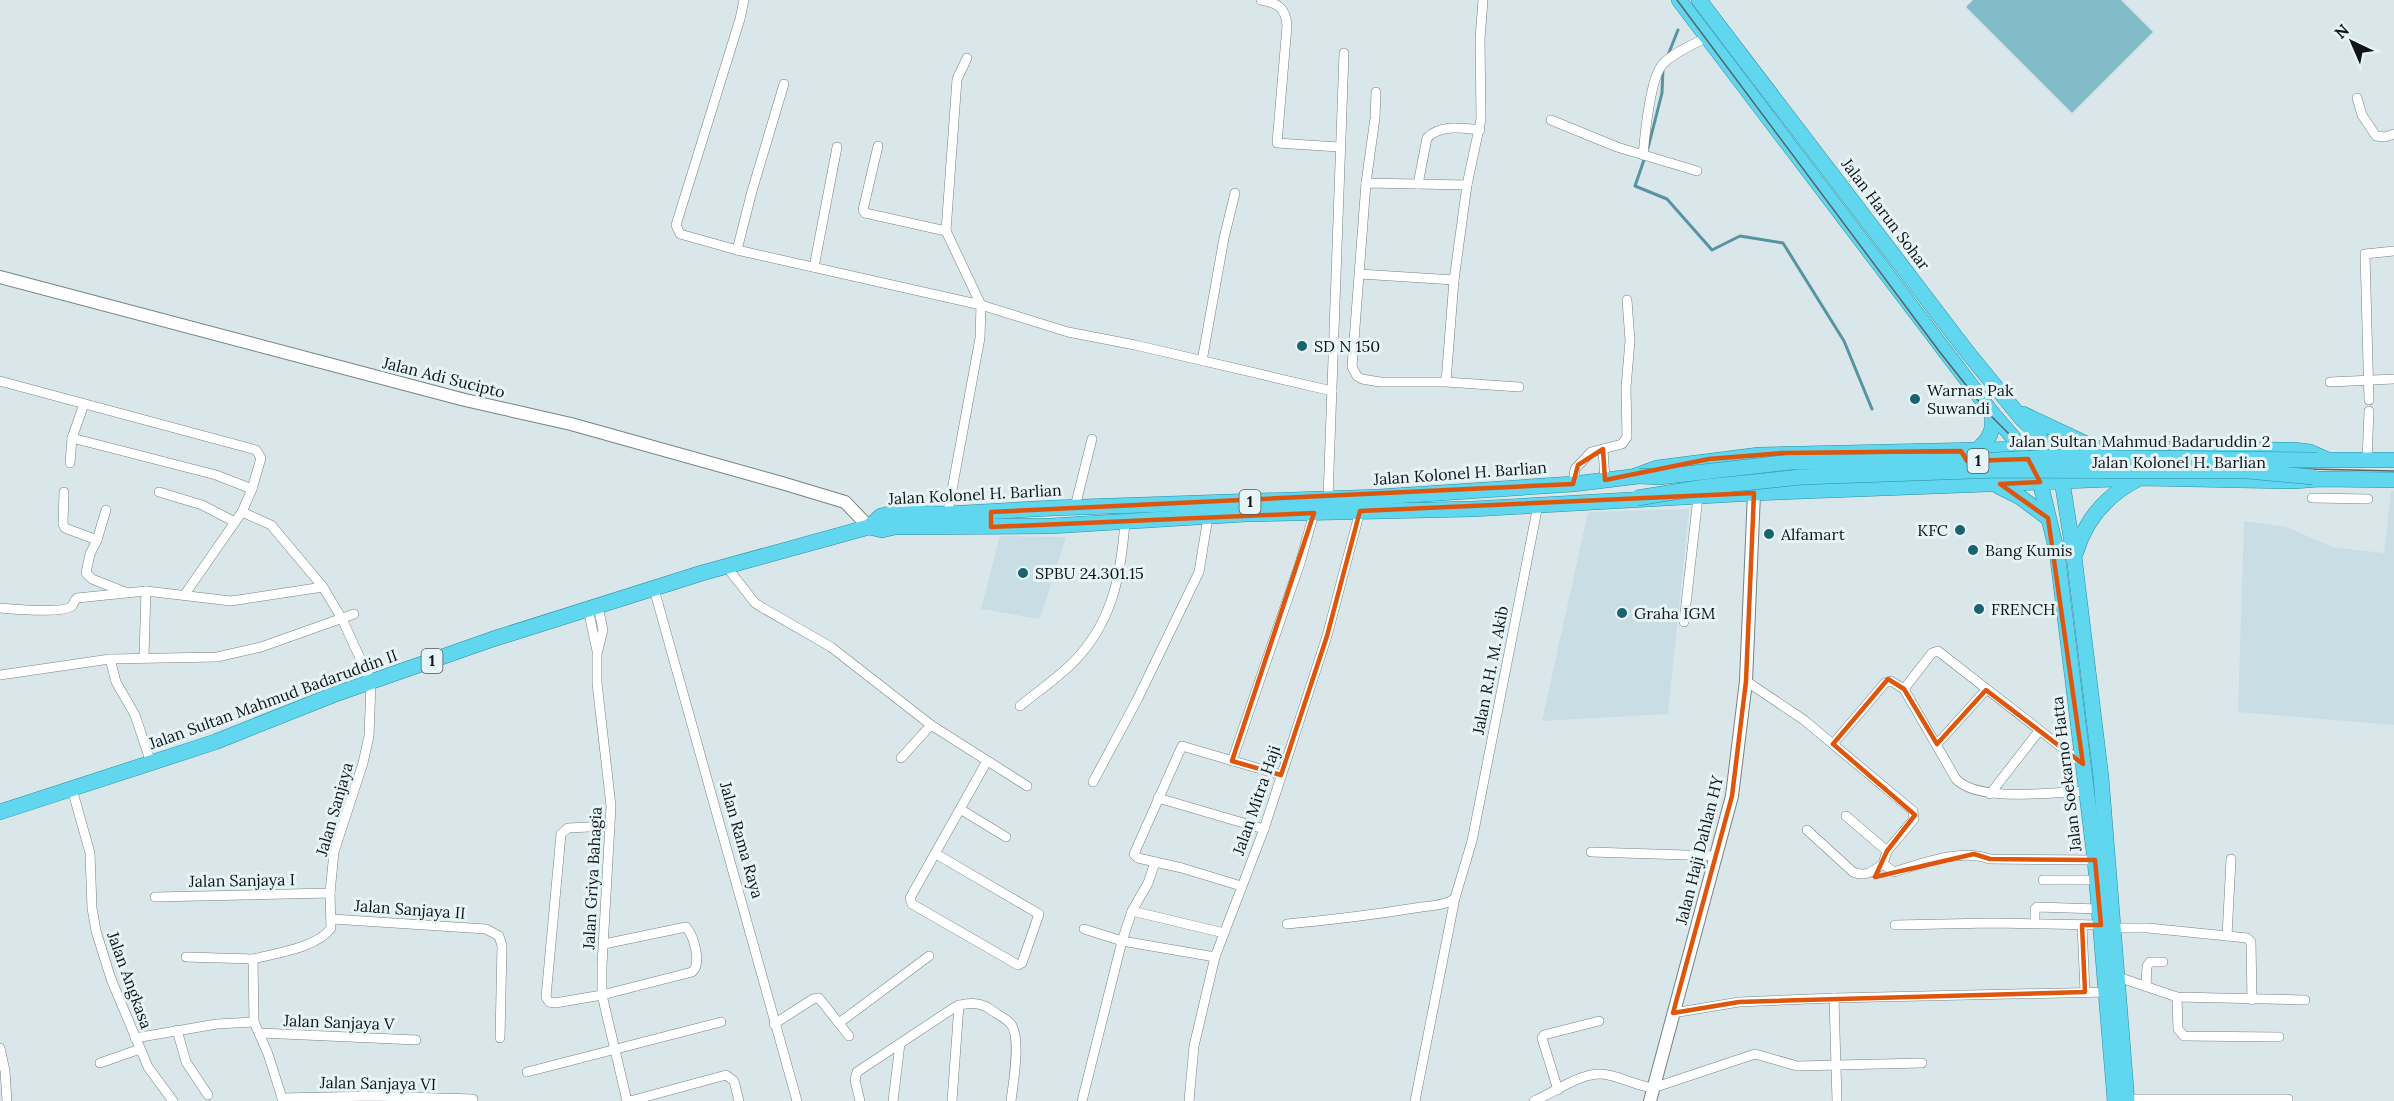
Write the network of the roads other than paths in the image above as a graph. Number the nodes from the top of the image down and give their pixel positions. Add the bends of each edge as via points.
1 (744, 0) edge
2 (1261, 0) edge
3 (1483, 0) edge
4 (1678, 0) edge
5 (1699, 0) edge
6 (1275, 1) edge
7 (1707, 37) junction
8 (1344, 53) dead end
9 (967, 58) dead end
10 (1760, 79) junction
11 (784, 84) dead end
12 (1746, 89) junction
13 (1376, 92) dead end
14 (2356, 98) dead end
15 (1551, 120) dead end
16 (1480, 130) junction
17 (2394, 134) edge
18 (878, 146) dead end
19 (837, 147) dead end
20 (1339, 147) junction
21 (1645, 155) junction
22 (1697, 171) dead end
23 (1366, 183) junction
24 (1418, 184) junction
25 (1467, 185) junction
26 (1235, 193) dead end
27 (946, 231) junction
28 (737, 250) junction
29 (2394, 251) edge
30 (814, 267) junction
31 (1360, 274) junction
32 (0, 277) edge
33 (1454, 280) junction
34 (1627, 300) dead end
35 (981, 305) junction
36 (1202, 360) junction
37 (2394, 379) edge
38 (2369, 380) junction
39 (0, 381) edge
40 (1446, 382) junction
41 (2330, 382) dead end
42 (1519, 387) dead end
43 (1332, 391) junction
44 (2369, 400) dead end
45 (84, 404) junction
46 (2015, 410) junction
47 (2369, 411) dead end
48 (1992, 413) junction
49 (72, 438) junction
50 (1092, 439) dead end
51 (2094, 447) junction
52 (1603, 449) junction
53 (2023, 449) junction
54 (1968, 451) junction
55 (2044, 454) junction
56 (2322, 459) junction
57 (2367, 460) junction
58 (2394, 460) edge
59 (70, 463) dead end
60 (1637, 476) junction
61 (2141, 478) junction
62 (2322, 478) junction
63 (1605, 480) junction
64 (2093, 480) junction
65 (2394, 480) edge
66 (2062, 481) junction
67 (2040, 482) junction
68 (1573, 484) junction
69 (1964, 484) junction
70 (1995, 484) junction
71 (252, 489) junction
72 (64, 492) dead end
73 (159, 492) dead end
74 (1754, 493) junction
75 (1698, 497) junction
76 (1328, 498) junction
77 (1635, 498) junction
78 (2312, 498) dead end
79 (2331, 498) junction
80 (2368, 499) dead end
81 (1539, 505) junction
82 (1075, 507) junction
83 (106, 510) dead end
84 (1360, 511) junction
85 (242, 512) junction
86 (1314, 513) junction
87 (1208, 517) junction
88 (2048, 518) junction
89 (991, 519) junction
90 (946, 521) junction
91 (235, 522) junction
92 (1125, 522) junction
93 (869, 527) junction
94 (97, 540) junction
95 (2074, 556) junction
96 (726, 566) junction
97 (323, 587) junction
98 (654, 588) junction
99 (146, 591) junction
100 (125, 592) junction
101 (185, 594) junction
102 (593, 607) junction
103 (0, 608) edge
104 (354, 614) dead end
105 (342, 619) junction
106 (1684, 622) dead end
107 (144, 656) junction
108 (110, 659) junction
109 (0, 675) edge
110 (1746, 681) junction
111 (371, 682) junction
112 (1904, 689) junction
113 (1986, 690) junction
114 (1020, 706) dead end
115 (931, 725) junction
116 (2039, 731) junction
117 (1833, 744) junction
118 (1937, 744) junction
119 (901, 758) dead end
120 (987, 761) junction
121 (1232, 761) junction
122 (151, 763) junction
123 (2083, 764) junction
124 (1281, 775) junction
125 (1093, 782) dead end
126 (1027, 786) dead end
127 (72, 789) junction
128 (2087, 791) junction
129 (1990, 794) junction
130 (1158, 798) junction
131 (960, 809) junction
132 (0, 812) edge
133 (1846, 816) dead end
134 (610, 826) junction
135 (1264, 828) junction
136 (1807, 830) dead end
137 (1006, 837) dead end
138 (1887, 851) junction
139 (1591, 852) dead end
140 (936, 854) junction
141 (1717, 855) junction
142 (2230, 859) dead end
143 (2095, 860) junction
144 (1155, 862) junction
145 (1883, 864) junction
146 (2043, 880) dead end
147 (2097, 880) junction
148 (1241, 886) junction
149 (330, 893) junction
150 (155, 897) dead end
151 (1455, 898) junction
152 (2099, 909) junction
153 (1132, 911) junction
154 (2035, 918) dead end
155 (332, 919) junction
156 (1287, 924) dead end
157 (1895, 925) dead end
158 (2082, 925) junction
159 (2107, 926) junction
160 (1084, 929) dead end
161 (1224, 933) junction
162 (2227, 936) junction
163 (1122, 941) junction
164 (604, 944) junction
165 (929, 956) dead end
166 (186, 957) dead end
167 (1215, 957) junction
168 (253, 959) junction
169 (2163, 962) dead end
170 (2118, 977) junction
171 (2146, 986) junction
172 (2085, 992) junction
173 (2107, 992) junction
174 (602, 995) junction
175 (2177, 997) junction
176 (1834, 998) junction
177 (2252, 1000) junction
178 (2305, 1000) dead end
179 (959, 1005) junction
180 (1673, 1012) junction
181 (1599, 1021) dead end
182 (254, 1022) junction
183 (721, 1022) dead end
184 (839, 1023) junction
185 (774, 1024) junction
186 (177, 1030) junction
187 (260, 1033) junction
188 (849, 1036) dead end
189 (2279, 1037) dead end
190 (135, 1038) junction
191 (500, 1038) dead end
192 (416, 1040) dead end
193 (900, 1044) junction
194 (0, 1048) edge
195 (615, 1048) junction
196 (140, 1049) junction
197 (100, 1063) dead end
198 (1922, 1063) dead end
199 (1836, 1064) junction
200 (527, 1072) dead end
201 (1653, 1088) junction
202 (1558, 1090) junction
203 (208, 1095) dead end
204 (282, 1099) edge
205 (473, 1099) dead end
206 (2288, 1099) dead end
207 (2123, 1100) edge
208 (7, 1101) edge
209 (173, 1101) edge
210 (629, 1101) edge
211 (739, 1101) edge
212 (797, 1101) edge
213 (860, 1101) edge
214 (893, 1101) edge
215 (952, 1101) edge
216 (1011, 1101) edge
217 (1082, 1101) edge
218 (1189, 1101) edge
219 (1415, 1101) edge
220 (1534, 1101) edge
221 (1650, 1101) edge
222 (1837, 1101) edge

1 - 28 street via 676,225 680,234
2 - 6 street
3 - 16 street
4 - 7 highway
5 - 10 highway, Jalan Harun Sohar
6 - 20 street via 1285,12 1287,26 1277,143
7 - 12 highway
7 - 21 street via 1660,66 1647,118
8 - 20 street
9 - 27 street via 957,79
10 - 12 highway
10 - 46 highway, Jalan Harun Sohar
11 - 28 street
12 - 48 highway
13 - 23 street
14 - 17 street via 2376,136
15 - 21 street
16 - 24 street via 1442,129 1432,133 1427,138
16 - 25 street
18 - 27 street via 865,213
19 - 30 street
20 - 43 street
21 - 22 street
23 - 24 street
23 - 31 street
24 - 25 street
25 - 33 street
26 - 36 street
27 - 35 street
28 - 30 street
29 - 38 street via 2365,254
30 - 35 street
31 - 33 street
31 - 40 street via 1352,367 1357,376 1380,382
32 - 93 street, Jalan Adi Sucipto via 465,400 571,424 782,483 845,502
33 - 40 street
34 - 52 street via 1627,437 1622,444
35 - 36 street via 1068,332
35 - 90 street via 980,338
36 - 43 street
37 - 38 street
38 - 41 street
38 - 44 street
39 - 45 street
40 - 42 street
43 - 76 street
45 - 49 street
45 - 71 street via 256,450 261,458
46 - 51 highway
46 - 55 highway, Jalan Harun Sohar via 2038,435
47 - 57 street
48 - 53 highway
48 - 54 highway via 1991,436
49 - 59 street
49 - 71 street
50 - 82 street
51 - 55 highway, Jalan Kolonel H. Barlian / 1
51 - 56 highway, Jalan Kolonel H. Barlian / 1 via 2294,450
51 - 64 highway via 2085,461
52 - 63 street
52 - 68 street via 1591,452 1578,465
53 - 54 highway, 1
53 - 55 highway
53 - 67 highway, Jalan Soekarno Hatta
54 - 60 highway, 1 via 1759,455 1657,468
54 - 69 highway via 1969,473
55 - 66 highway, Jalan Soekarno Hatta
55 - 67 highway via 2039,467
56 - 57 highway, Jalan Sultan Mahmud Badaruddin 2 / 1
56 - 60 highway, Jalan Sultan Mahmud Badaruddin 2 / 1, bridge via 2052,457 1791,462
57 - 58 highway, Jalan Sultan Mahmud Badaruddin 2 / 1
60 - 63 highway, Jalan Kolonel H. Barlian / 1
61 - 62 highway, Jalan Kolonel H. Barlian / 1 via 2294,482
61 - 64 highway, Jalan Kolonel H. Barlian / 1
61 - 95 highway via 2098,508 2080,536
62 - 65 highway, Jalan Kolonel H. Barlian / 1
62 - 77 highway, Jalan Sultan Mahmud Badaruddin 2 / 1, bridge via 2248,471 1987,471 1801,477
62 - 79 street
63 - 68 highway, Jalan Kolonel H. Barlian / 1
64 - 66 highway, Jalan Kolonel H. Barlian / 1
66 - 67 highway, Jalan Kolonel H. Barlian
66 - 95 highway, Jalan Soekarno Hatta
67 - 70 highway, Jalan Kolonel H. Barlian / 1
67 - 88 highway, Jalan Soekarno Hatta
68 - 76 highway, Jalan Kolonel H. Barlian / 1
69 - 70 highway, Jalan Kolonel H. Barlian / 1
69 - 74 highway, 1
70 - 88 highway
71 - 85 street
72 - 94 street via 65,528
73 - 91 street via 202,505
74 - 75 highway, 1
74 - 110 street, Jalan Haji Dahlan HY
75 - 77 highway, 1
75 - 106 street
76 - 82 highway, Jalan Kolonel H. Barlian / 1
77 - 81 highway, Jalan Kolonel H. Barlian / 1
78 - 79 street
79 - 80 street
81 - 84 highway, Jalan Kolonel H. Barlian / 1
81 - 151 street, Jalan R.H. M. Akib via 1472,841
82 - 89 highway, Jalan Kolonel H. Barlian / 1
83 - 94 street
84 - 86 highway, Jalan Kolonel H. Barlian / 1
84 - 124 street, Jalan Mitra Haji via 1328,636
85 - 91 street
85 - 97 street via 271,525
86 - 87 highway, Jalan Kolonel H. Barlian / 1
86 - 121 street
87 - 92 highway, Jalan Kolonel H. Barlian / 1
87 - 125 street via 1199,572
88 - 123 highway, Jalan Soekarno Hatta via 2057,552
89 - 90 highway, Jalan Kolonel H. Barlian / 1
89 - 92 highway, Jalan Kolonel H. Barlian / 1
90 - 93 highway, Jalan Kolonel H. Barlian / 1 via 893,513 881,516
91 - 101 street
92 - 114 street via 1118,576 1101,628 1079,656
93 - 96 highway, Jalan Sultan Mahmud Badaruddin II / 1
94 - 100 street via 86,573
95 - 159 highway, Jalan Soekarno Hatta via 2101,777
96 - 98 highway, Jalan Sultan Mahmud Badaruddin II / 1
96 - 115 street via 755,603 842,654
97 - 101 street via 231,600
97 - 105 street
98 - 102 highway, Jalan Sultan Mahmud Badaruddin II / 1
98 - 185 street, Jalan Rama Raya via 740,889
99 - 100 street
99 - 101 street
99 - 107 street
100 - 103 street via 77,598 70,608
102 - 111 highway, Jalan Sultan Mahmud Badaruddin II / 1
102 - 134 street, Jalan Griya Bahagia via 603,630 597,654 597,683
104 - 105 street
105 - 107 street via 261,647 217,657
105 - 111 street
107 - 108 street
108 - 109 street
108 - 122 street
110 - 117 street
110 - 141 street, Jalan Haji Dahlan HY via 1732,796
111 - 122 highway, Jalan Sultan Mahmud Badaruddin II / 1
111 - 149 street, Jalan Sanjaya via 369,736 334,852
112 - 113 street via 1932,653 1938,651
112 - 117 street via 1892,681 1885,683
112 - 118 street
113 - 116 street
113 - 118 street
115 - 119 street
115 - 120 street
116 - 123 street
116 - 129 street
117 - 138 street via 1913,811 1914,819
118 - 129 street via 1962,785
120 - 126 street
120 - 131 street
121 - 124 street
121 - 130 street via 1182,746
122 - 127 highway, Jalan Sultan Mahmud Badaruddin II / 1
123 - 128 highway, Jalan Soekarno Hatta
124 - 135 street, Jalan Mitra Haji
127 - 132 highway, Jalan Sultan Mahmud Badaruddin II / 1
127 - 190 street, Jalan Angkasa via 90,853 96,931
128 - 129 street
128 - 143 highway, Jalan Soekarno Hatta
130 - 135 street
130 - 144 street via 1134,854
131 - 137 street
131 - 140 street
133 - 138 street
134 - 164 street, Jalan Griya Bahagia
134 - 174 street via 568,828 561,834 546,997 555,1003
135 - 148 street, Jalan Mitra Haji
136 - 145 street via 1853,872 1869,874
138 - 145 street
139 - 141 street
140 - 140 street via 910,898 912,904 1018,965 1022,963 1039,914
141 - 180 street, Jalan Haji Dahlan HY
142 - 162 street
143 - 145 street via 1990,859 1974,854 1894,872
143 - 147 highway, Jalan Soekarno Hatta
144 - 148 street
144 - 153 street via 1148,884
146 - 147 street
147 - 152 highway, Jalan Soekarno Hatta
148 - 161 street, Jalan Mitra Haji
149 - 150 street, Jalan Sanjaya I
149 - 155 street, Jalan Sanjaya
151 - 156 street via 1346,919
151 - 219 street, Jalan R.H. M. Akib
152 - 154 street via 2037,907
152 - 159 highway, Jalan Soekarno Hatta
153 - 161 street
153 - 163 street
155 - 168 street via 331,928 321,938
155 - 191 street, Jalan Sanjaya II via 486,929 499,936
157 - 158 street
158 - 159 street
158 - 172 street
159 - 162 street
159 - 170 highway, Jalan Soekarno Hatta
159 - 173 highway, Jalan Soekarno Hatta
160 - 163 street
161 - 167 street, Jalan Mitra Haji
162 - 177 street via 2251,942
163 - 167 street
163 - 217 street
164 - 174 street, Jalan Griya Bahagia
164 - 174 street via 683,926 688,928 698,962 692,972
165 - 184 street
166 - 168 street
167 - 218 street, Jalan Mitra Haji via 1194,1046
168 - 182 street
169 - 171 street via 2150,962 2147,966
170 - 171 street
170 - 207 highway, Jalan Soekarno Hatta
171 - 175 street
172 - 173 street
172 - 176 street
173 - 207 highway, Jalan Soekarno Hatta
174 - 195 street, Jalan Griya Bahagia
175 - 177 street
175 - 189 street via 2178,1029 2184,1036
176 - 180 street via 1739,1002
176 - 199 street
177 - 178 street
179 - 193 street
179 - 215 street
179 - 216 street via 983,1005 1013,1028 1016,1039
180 - 201 street, Jalan Haji Dahlan HY
181 - 202 street via 1542,1038
182 - 186 street
182 - 187 street
183 - 195 street
184 - 185 street via 819,998
184 - 188 street
185 - 212 street, Jalan Rama Raya
186 - 190 street
186 - 203 street via 186,1062
187 - 192 street, Jalan Sanjaya V
187 - 204 street
190 - 196 street, Jalan Angkasa
193 - 213 street via 857,1072
193 - 214 street
194 - 208 street
195 - 200 street
195 - 210 street, Jalan Griya Bahagia
196 - 197 street
196 - 209 street, Jalan Angkasa
198 - 199 street
199 - 201 street via 1791,1065 1755,1054
199 - 222 street
201 - 202 street via 1607,1074 1592,1075
201 - 221 street, Jalan Haji Dahlan HY
202 - 220 street
204 - 205 street, Jalan Sanjaya VI
206 - 207 street
210 - 211 street via 726,1075 734,1081

